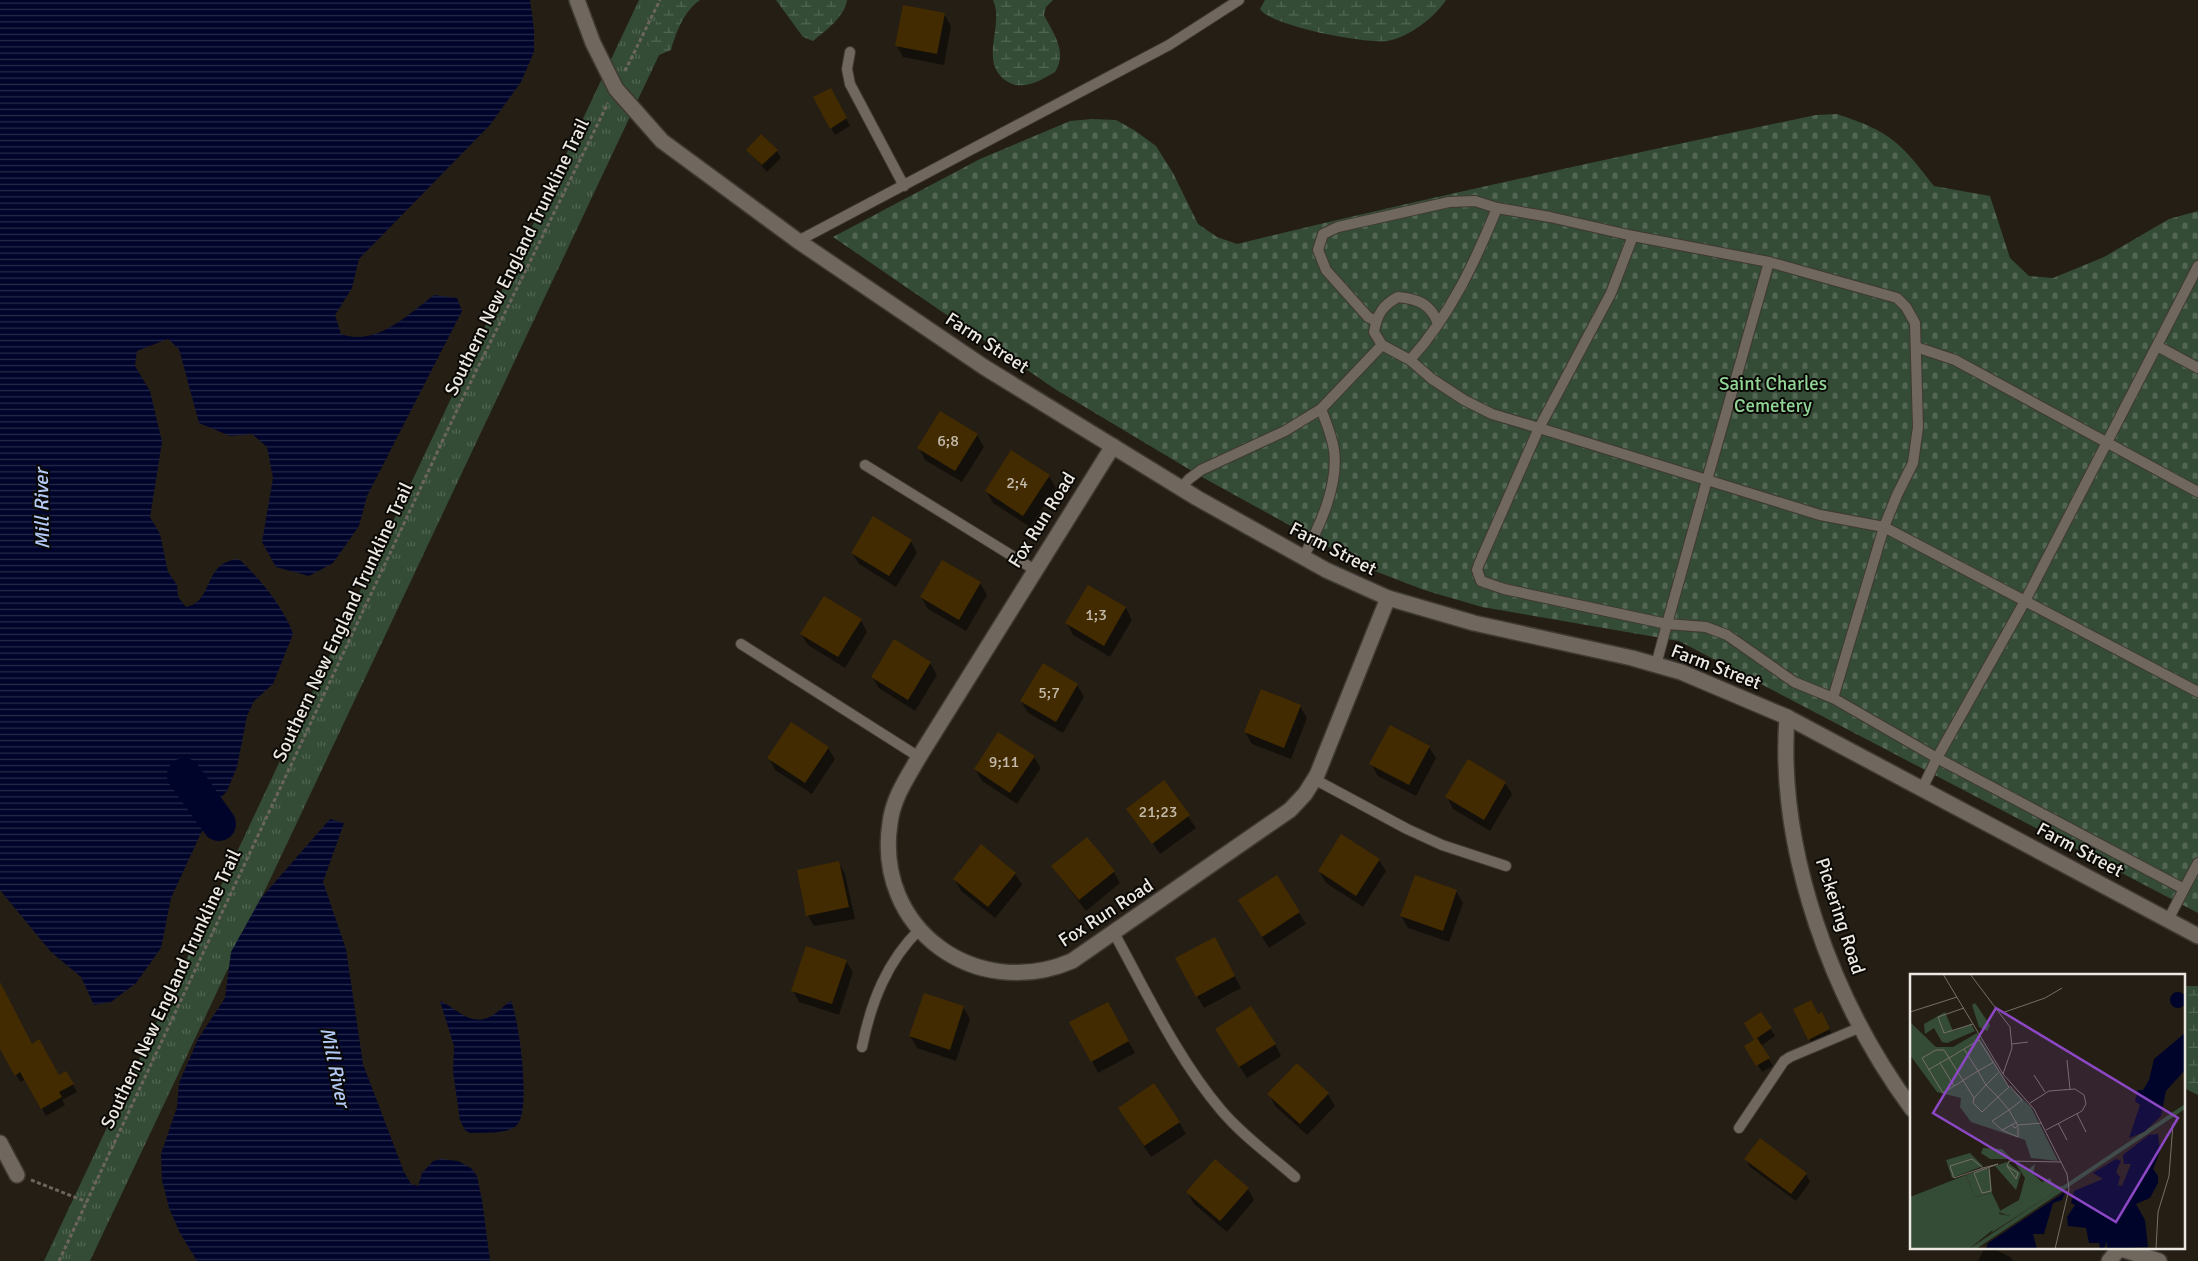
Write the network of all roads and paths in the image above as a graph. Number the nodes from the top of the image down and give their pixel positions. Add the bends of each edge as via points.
1 (577, 0) edge
2 (660, 0) edge
3 (1239, 0) edge
4 (850, 52) dead end
5 (616, 89) junction
6 (904, 186) junction
7 (1496, 208) junction
8 (1633, 236) junction
9 (798, 241) junction
10 (1769, 262) junction
11 (2198, 266) edge
12 (1376, 321) junction
13 (1438, 323) junction
14 (1382, 346) junction
15 (2157, 346) junction
16 (1916, 348) junction
17 (1410, 360) junction
18 (2198, 368) edge
19 (1321, 409) junction
20 (1540, 428) junction
21 (2106, 442) junction
22 (1113, 446) junction
23 (864, 465) dead end
24 (1707, 480) junction
25 (1181, 488) junction
26 (2198, 492) edge
27 (1884, 527) junction
28 (1303, 558) junction
29 (1035, 570) junction
30 (1388, 598) junction
31 (2025, 601) junction
32 (1666, 624) junction
33 (741, 644) dead end
34 (1656, 665) junction
35 (2198, 692) edge
36 (1833, 698) junction
37 (1787, 717) junction
38 (919, 757) junction
39 (1937, 758) junction
40 (1314, 779) junction
41 (1922, 790) junction
42 (2198, 863) edge
43 (1506, 866) dead end
44 (2184, 889) junction
45 (2168, 920) junction
46 (920, 929) junction
47 (1114, 934) junction
48 (2198, 936) edge
49 (1861, 1027) junction
50 (862, 1046) dead end
51 (1910, 1106) edge
52 (1739, 1128) dead end
53 (0, 1143) edge
54 (17, 1175) joint
55 (1295, 1176) dead end
56 (87, 1202) junction
57 (2117, 1248) edge
58 (59, 1261) edge
59 (2109, 1261) edge
60 (2159, 1261) edge

1 - 5 street, Farm Street via 593,43
2 - 5 path, Southern New England Trunkline Trail
3 - 6 lane via 1169,45
4 - 6 lane via 847,69 850,84
5 - 9 street, Farm Street via 662,141
5 - 56 path, Southern New England Trunkline Trail via 457,410
6 - 9 lane
7 - 8 lane
7 - 12 lane via 1475,201 1449,202 1338,227 1323,234 1318,250 1326,270 1368,317
7 - 13 lane via 1475,261
8 - 10 lane
8 - 20 lane via 1611,293
9 - 22 street, Farm Street via 984,367
10 - 16 lane via 1896,298 1906,307 1915,323
10 - 24 lane
11 - 15 lane
12 - 13 lane via 1386,304 1398,297 1423,302 1432,310
12 - 14 lane via 1374,332
13 - 17 lane
14 - 17 lane
14 - 19 lane
15 - 18 lane
15 - 21 lane
16 - 21 lane via 1955,360
16 - 27 lane via 1916,453
17 - 20 lane via 1464,400 1492,414
19 - 25 lane via 1285,431 1202,470
19 - 28 lane via 1334,452 1333,470 1327,501
20 - 24 lane
20 - 32 lane via 1479,564 1481,581 1504,589
21 - 26 lane
21 - 31 lane
22 - 25 street, Farm Street
22 - 29 street, Fox Run Road
23 - 29 lane
24 - 27 lane via 1820,515
24 - 32 lane
25 - 28 street, Farm Street
27 - 31 lane
27 - 36 lane
28 - 30 street, Farm Street
29 - 38 street, Fox Run Road
30 - 34 street, Farm Street via 1474,623
30 - 40 street, Fox Run Road
31 - 35 lane
31 - 39 lane
32 - 34 lane
32 - 36 lane via 1706,627 1727,635 1794,682
33 - 38 lane
34 - 37 street, Farm Street via 1726,690
36 - 39 lane
37 - 41 street, Farm Street
37 - 49 street, Pickering Road via 1788,796 1807,890 1845,998
38 - 46 street, Fox Run Road via 895,802 888,848 895,888
39 - 41 lane
39 - 44 lane
40 - 43 lane via 1442,845
40 - 47 street, Fox Run Road via 1290,810
41 - 45 street, Farm Street
42 - 44 lane
44 - 45 lane
45 - 48 street, Farm Street
46 - 47 street, Fox Run Road via 944,951 968,964 993,972 1020,974 1066,964
46 - 50 lane via 905,944 882,983
47 - 55 lane via 1199,1081 1221,1110
49 - 51 street, Pickering Road
49 - 52 lane via 1790,1056
53 - 54 street
54 - 56 path
56 - 58 path, Southern New England Trunkline Trail
57 - 59 street
57 - 60 street

